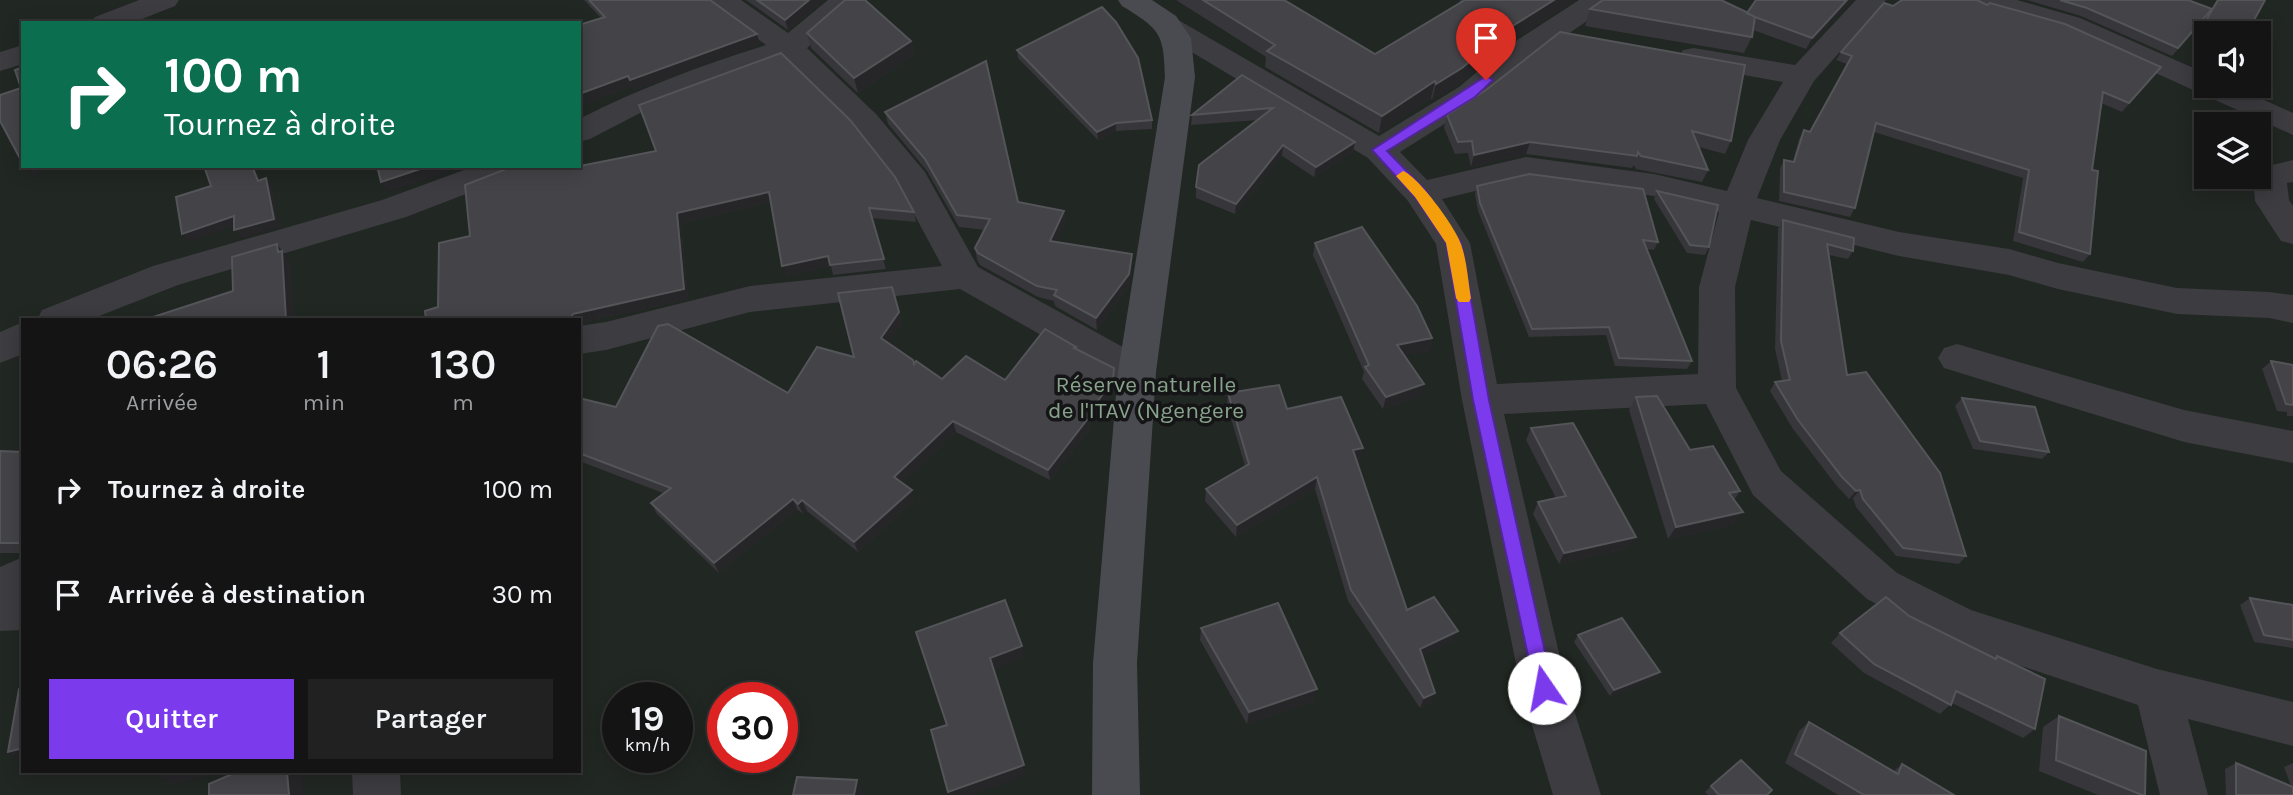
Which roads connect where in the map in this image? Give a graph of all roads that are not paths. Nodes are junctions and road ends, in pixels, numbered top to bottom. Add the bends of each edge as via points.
1 (165, 0) edge
2 (722, 0) edge
3 (846, 0) edge
4 (1599, 0) edge
5 (1872, 0) edge
6 (1984, 0) edge
7 (2051, 8) edge
8 (1155, 9) edge
9 (110, 21) edge
10 (1553, 32) junction
11 (1592, 39) edge
12 (789, 48) junction
13 (1671, 53) edge
14 (21, 55) edge
15 (0, 62) edge
16 (1802, 75) junction
17 (2293, 125) edge
18 (581, 131) edge
19 (1379, 150) junction
20 (502, 168) edge
21 (2293, 171) edge
22 (1420, 193) junction
23 (1738, 204) junction
24 (2293, 232) edge
25 (965, 276) junction
26 (2293, 309) edge
27 (60, 318) edge
28 (21, 337) edge
29 (581, 340) edge
30 (0, 349) edge
31 (1957, 358) dead end
32 (1137, 372) junction
33 (1717, 388) junction
34 (1481, 400) junction
35 (2293, 447) edge
36 (21, 577) edge
37 (0, 588) edge
38 (21, 610) edge
39 (0, 611) edge
40 (2157, 690) junction
41 (2293, 724) edge
42 (376, 773) edge
43 (377, 795) edge
44 (1116, 795) edge
45 (1577, 795) edge
46 (2184, 795) edge

1 - 9 street
2 - 12 street
3 - 12 street
4 - 10 street
5 - 16 street
6 - 7 street
7 - 17 street via 2070,24
8 - 19 street
8 - 32 street via 1180,44 1180,77
10 - 11 street
10 - 19 street via 1519,53 1470,94
12 - 18 street via 631,105
12 - 25 street via 865,121 913,180
13 - 16 street
14 - 15 street
16 - 23 street via 1764,140
19 - 22 street
20 - 27 street via 462,187 366,219 152,280
21 - 24 street via 2270,176 2272,201
22 - 23 street via 1526,168 1654,185
22 - 34 street via 1454,243
23 - 26 street via 1899,244 2009,262 2177,301
23 - 33 street via 1717,286
25 - 29 street via 750,299
25 - 32 street
28 - 30 street
31 - 35 street via 2184,426
32 - 44 street via 1115,663
33 - 34 street
33 - 40 street via 1767,483 1882,586 1960,626
34 - 45 street via 1544,688
36 - 37 street
38 - 39 street
40 - 41 street
40 - 46 street
42 - 43 street

